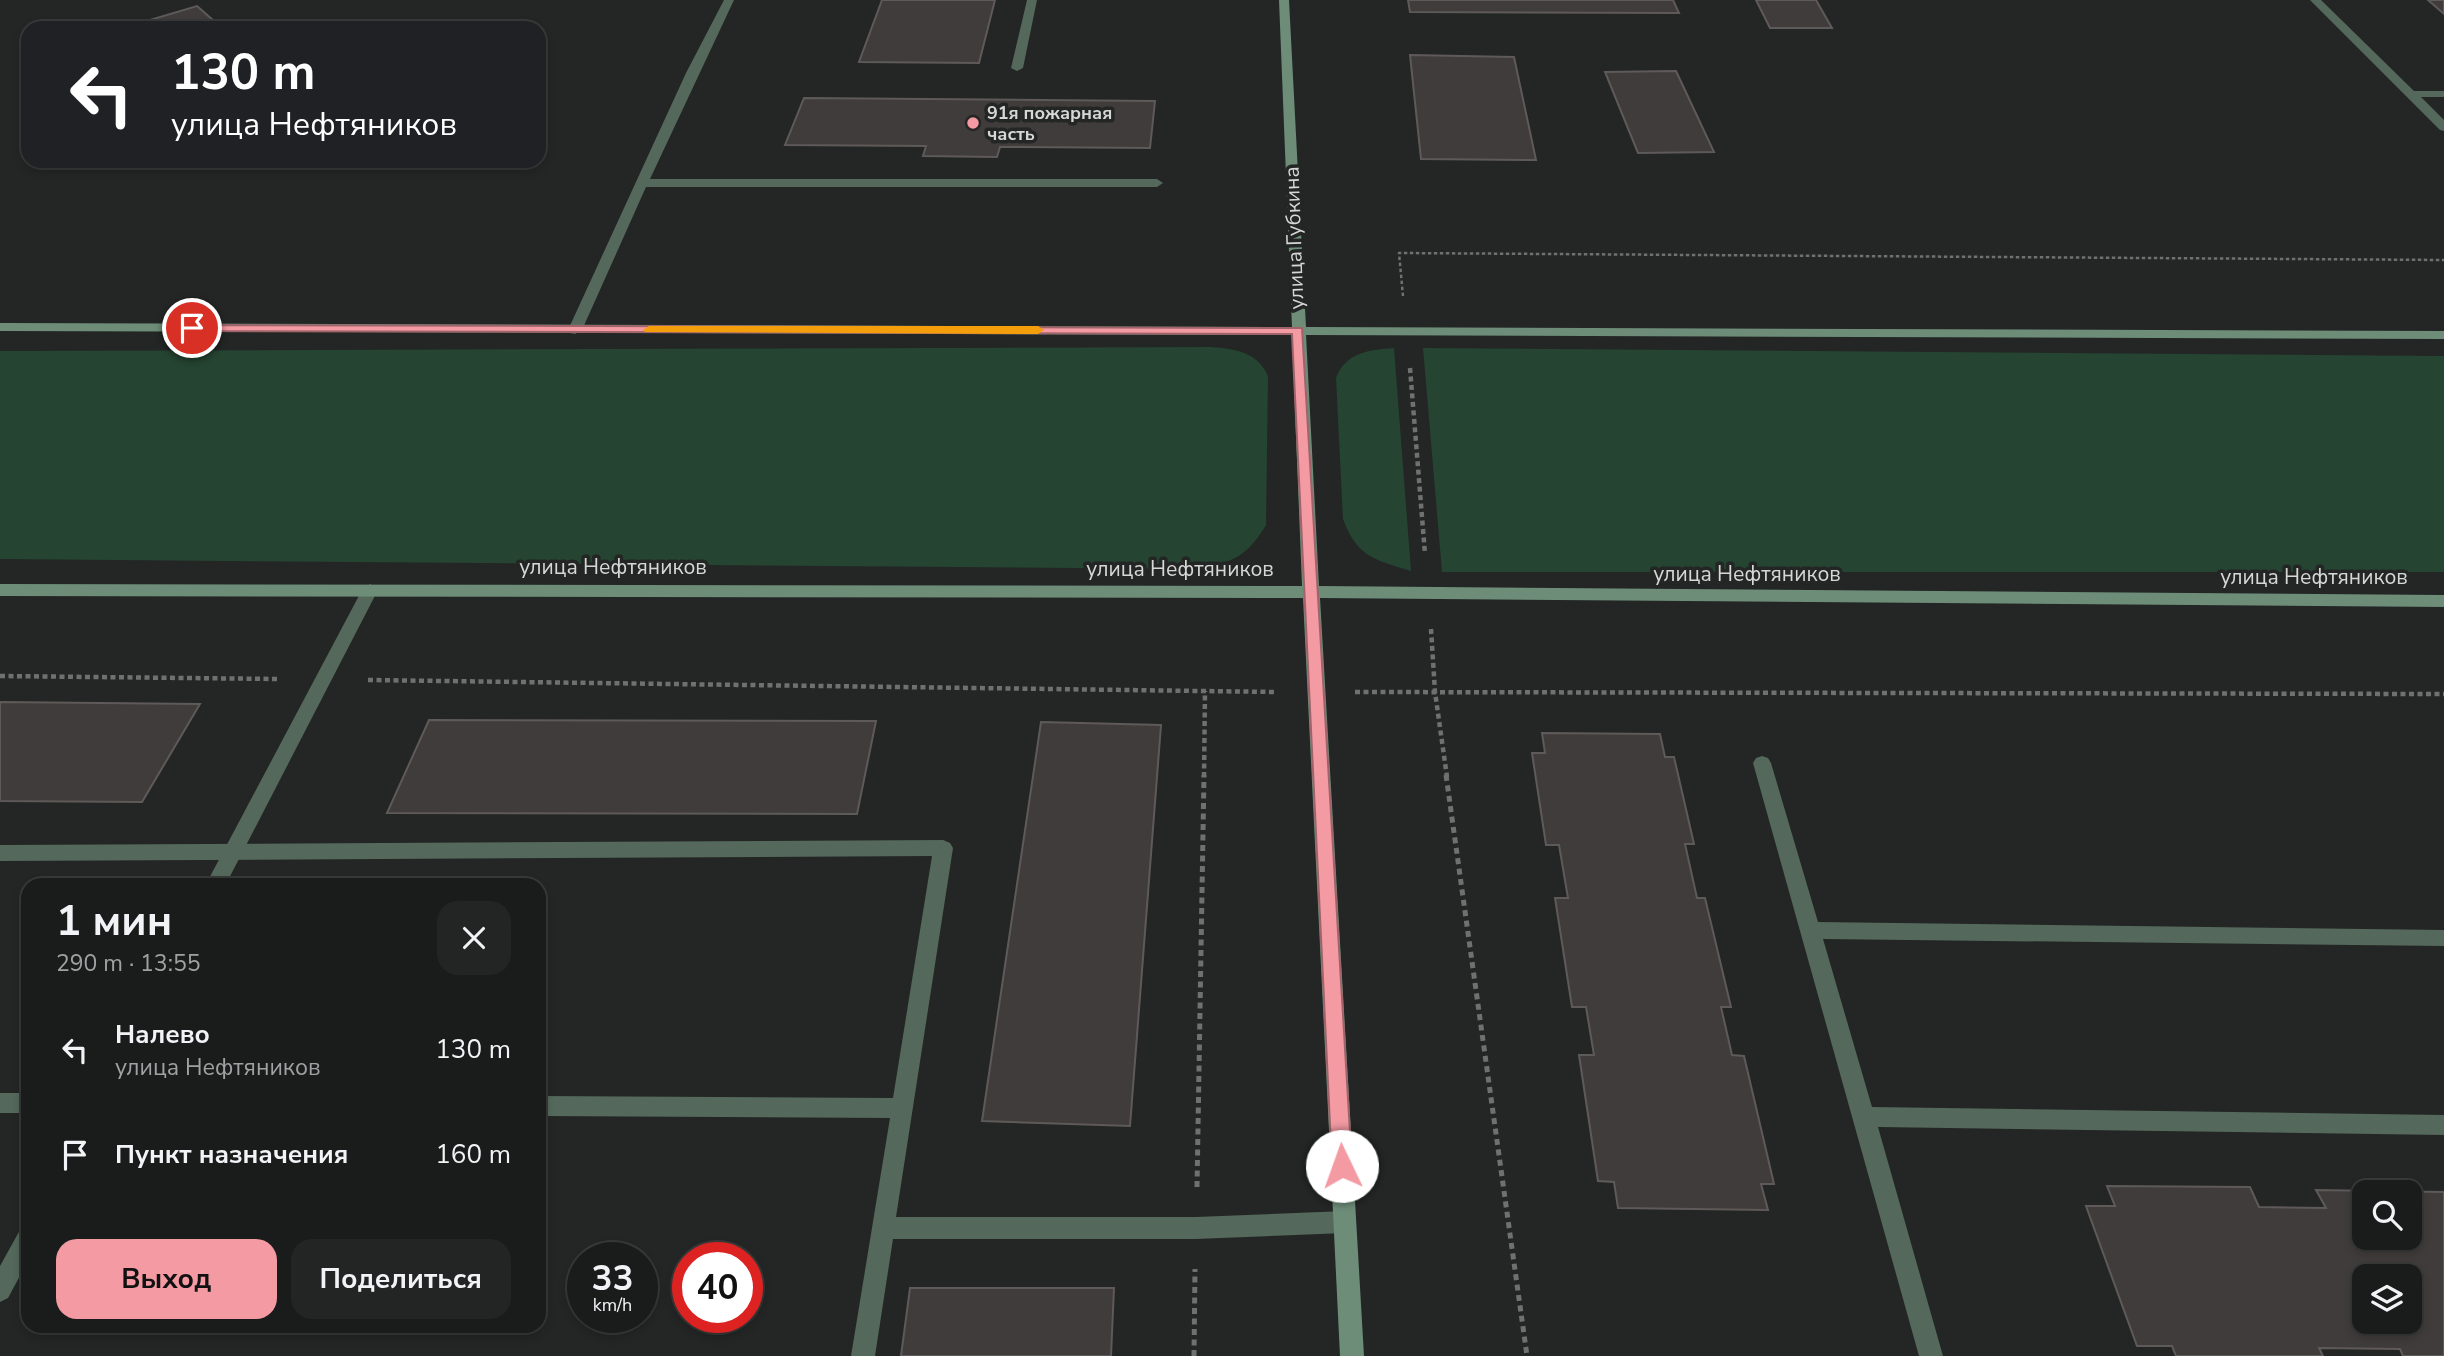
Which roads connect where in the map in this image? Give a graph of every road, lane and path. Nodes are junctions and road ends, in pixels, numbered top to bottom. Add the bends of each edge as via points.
1 (729, 0) edge
2 (1032, 0) edge
3 (1284, 0) edge
4 (2315, 0) edge
5 (1017, 68) dead end
6 (2410, 94) junction
7 (2444, 94) edge
8 (2444, 127) edge
9 (642, 183) junction
10 (1157, 183) dead end
11 (0, 327) edge
12 (575, 330) junction
13 (1298, 331) junction
14 (2444, 335) edge
15 (0, 590) edge
16 (370, 590) junction
17 (1311, 592) junction
18 (2444, 601) edge
19 (0, 676) edge
20 (324, 680) junction
21 (1205, 691) junction
22 (1317, 692) junction
23 (1436, 692) junction
24 (2444, 694) edge
25 (1762, 762) dead end
26 (232, 852) junction
27 (0, 853) edge
28 (219, 878) edge
29 (1810, 930) junction
30 (2444, 938) edge
31 (0, 1103) edge
32 (21, 1103) edge
33 (546, 1106) edge
34 (900, 1108) junction
35 (1864, 1117) junction
36 (2444, 1125) edge
37 (1345, 1222) junction
38 (883, 1228) junction
39 (1196, 1228) junction
40 (21, 1251) edge
41 (0, 1290) edge
42 (863, 1356) edge
43 (1194, 1356) edge
44 (1352, 1356) edge
45 (1527, 1356) edge
46 (1931, 1356) edge

1 - 9 street
2 - 5 street
3 - 13 main road, улица Губкина
4 - 6 street
6 - 7 street
6 - 8 street
9 - 10 street
9 - 12 street
11 - 12 main road
12 - 13 main road
13 - 14 main road
13 - 17 main road, улица Губкина
15 - 16 main road, улица Нефтяников
16 - 17 main road, улица Нефтяников
16 - 20 street
17 - 18 main road, улица Нефтяников
17 - 22 main road, улица Губкина
19 - 20 path
20 - 21 path
20 - 26 street
21 - 22 path
21 - 39 path
22 - 23 path
22 - 37 main road, улица Губкина
23 - 24 path
23 - 45 path
25 - 29 street
26 - 27 street
26 - 28 street
26 - 34 street via 943,848
29 - 30 street
29 - 35 street
31 - 32 street
33 - 34 street
34 - 38 street
35 - 36 street
35 - 46 street
37 - 39 street
37 - 44 main road, улица Губкина
38 - 39 street
38 - 42 street
39 - 43 path
40 - 41 street

